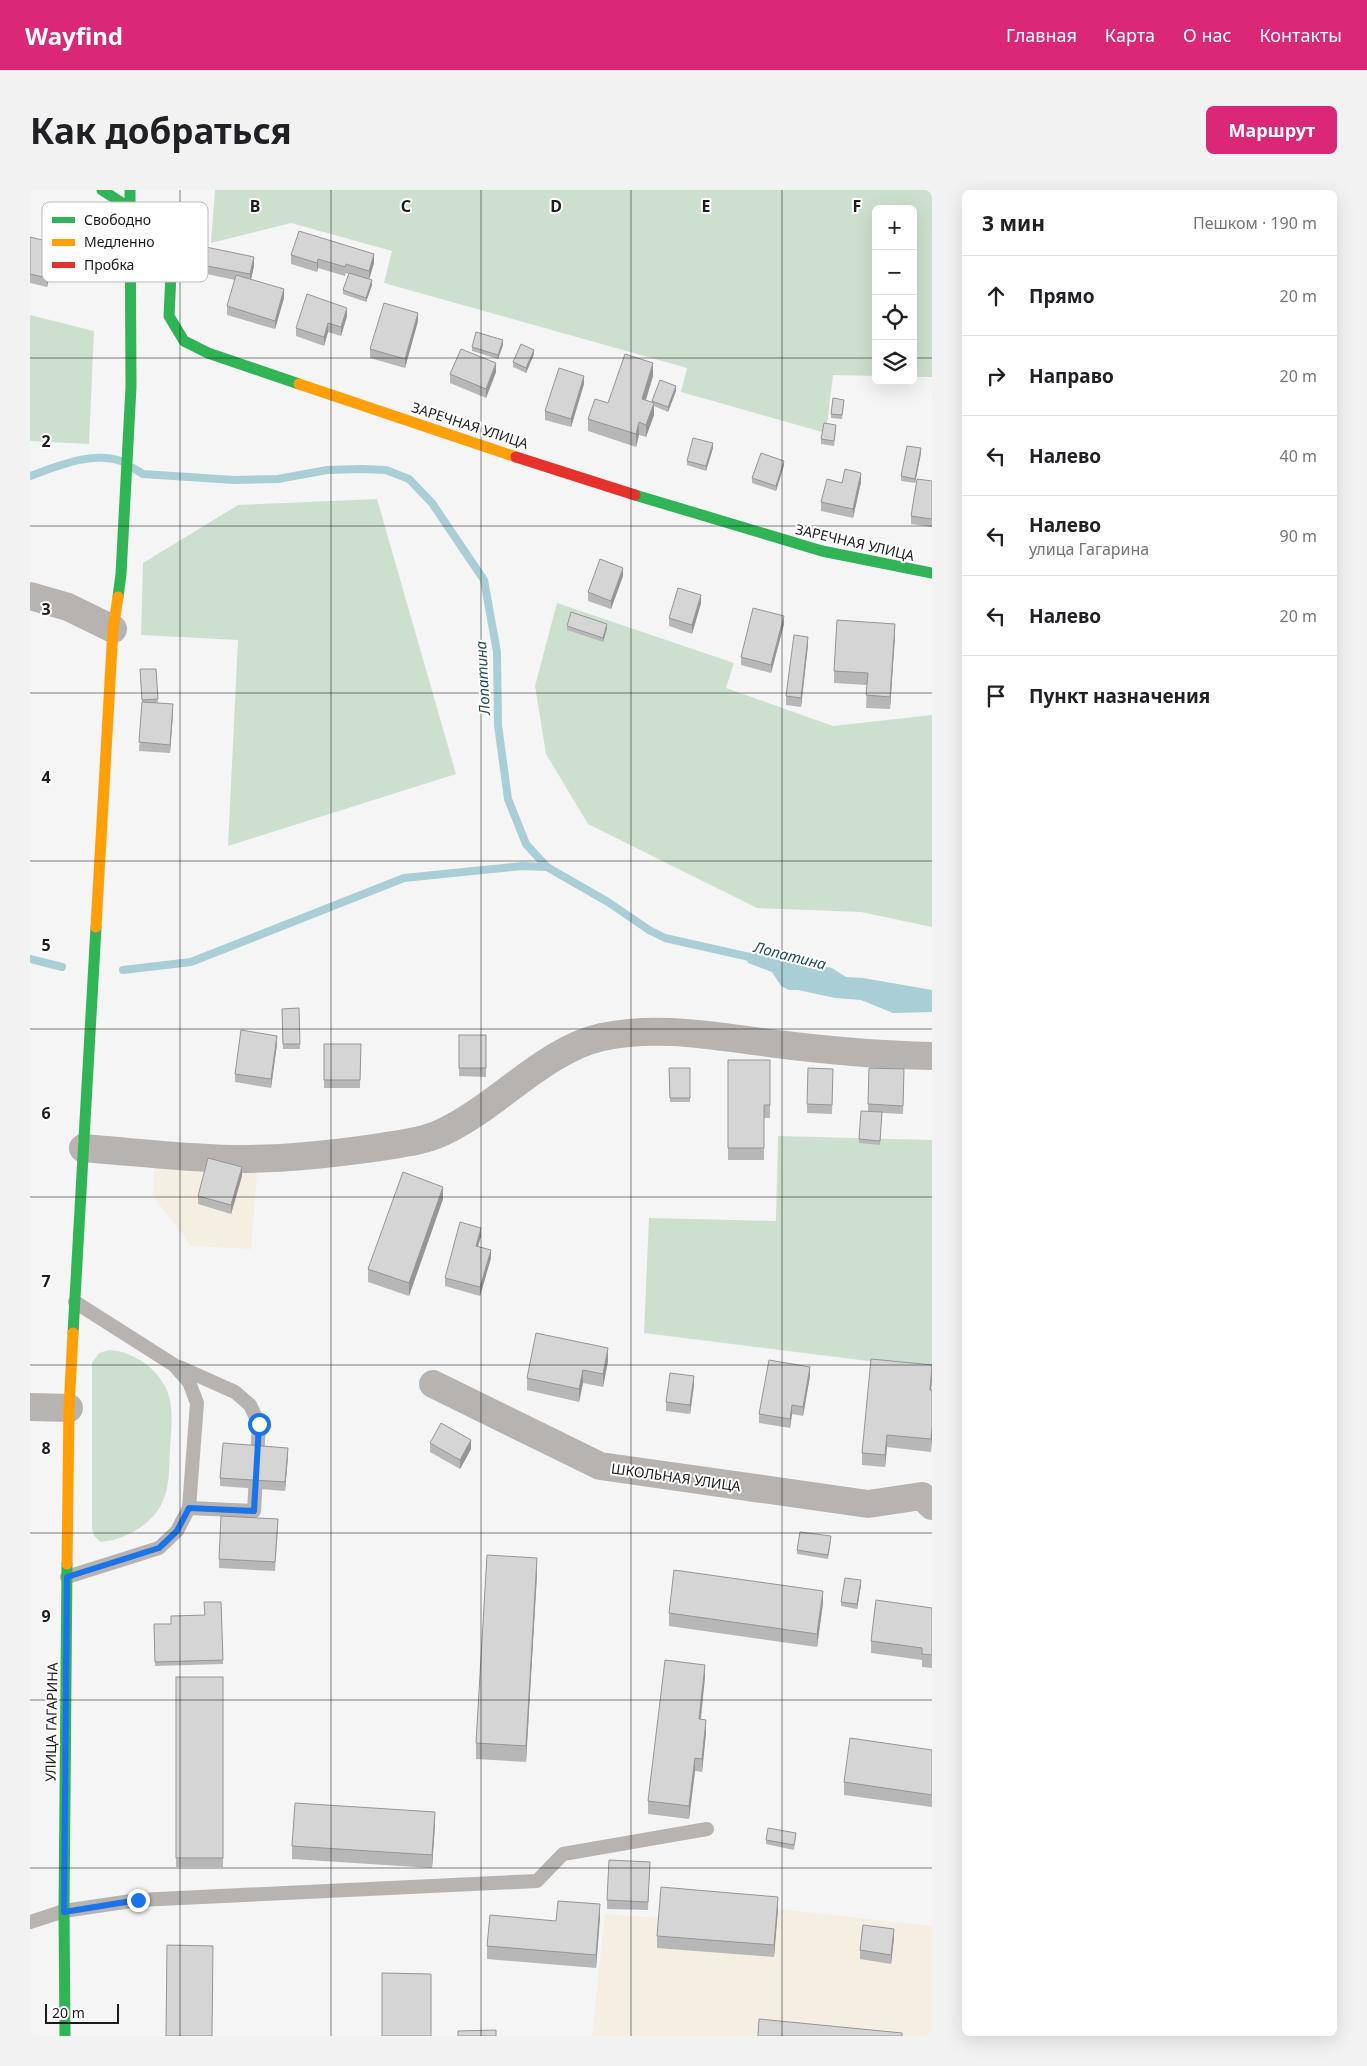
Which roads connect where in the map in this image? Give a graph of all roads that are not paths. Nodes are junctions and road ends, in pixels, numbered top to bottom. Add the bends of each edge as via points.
1 (102, 190) edge
2 (122, 202) edge
3 (130, 282) edge
4 (171, 282) edge
5 (932, 573) edge
6 (30, 596) edge
7 (113, 629) junction
8 (932, 1056) edge
9 (83, 1148) junction
10 (75, 1302) junction
11 (174, 1365) junction
12 (432, 1384) dead end
13 (30, 1407) edge
14 (69, 1408) junction
15 (932, 1506) edge
16 (189, 1508) junction
17 (67, 1577) junction
18 (707, 1829) dead end
19 (64, 1912) junction
20 (30, 1922) edge
21 (65, 2036) edge

1 - 2 main road, ЗАРЕЧНАЯ УЛИЦА
3 - 7 main road, УЛИЦА ГАГАРИНА via 131,388 121,574
4 - 5 main road, ЗАРЕЧНАЯ УЛИЦА via 169,316 184,342 208,353 771,538 895,568
6 - 7 street via 68,607
7 - 9 main road, УЛИЦА ГАГАРИНА
8 - 9 street via 820,1049 679,1032 637,1032 600,1038 570,1048 468,1120 440,1134 402,1144 336,1153 240,1159
9 - 10 main road, УЛИЦА ГАГАРИНА
10 - 11 lane
10 - 14 main road, УЛИЦА ГАГАРИНА
11 - 16 lane via 189,1382 197,1403
11 - 16 lane via 235,1392 250,1405 259,1424 254,1511
12 - 15 street, ШКОЛЬНАЯ УЛИЦА via 600,1466 868,1504 922,1496
13 - 14 street
14 - 17 main road, УЛИЦА ГАГАРИНА
16 - 17 lane via 177,1531 159,1548
17 - 19 main road, УЛИЦА ГАГАРИНА
18 - 19 lane via 563,1854 537,1880 138,1900
19 - 20 lane
19 - 21 main road, УЛИЦА ГАГАРИНА

